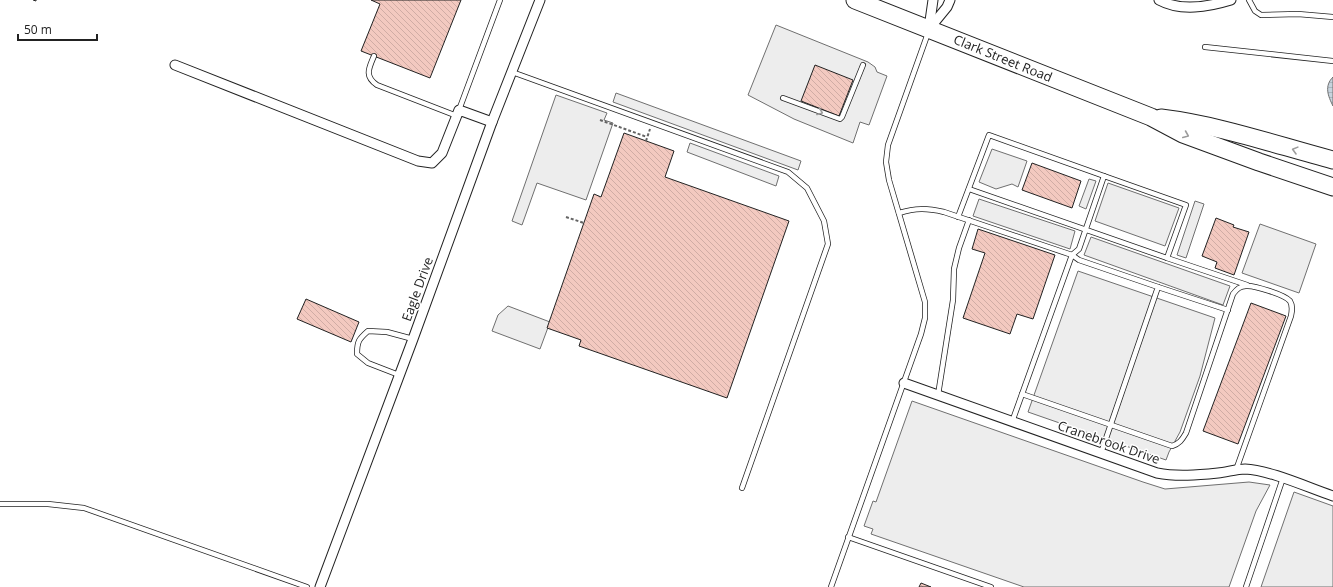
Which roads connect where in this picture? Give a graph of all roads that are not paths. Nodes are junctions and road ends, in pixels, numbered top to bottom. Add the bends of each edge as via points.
1 (500, 0) edge
2 (540, 0) edge
3 (855, 0) edge
4 (933, 0) edge
5 (950, 0) edge
6 (1158, 0) edge
7 (1231, 0) edge
8 (1248, 0) edge
9 (1333, 17) edge
10 (929, 29) junction
11 (1205, 47) dead end
12 (374, 56) dead end
13 (1333, 61) edge
14 (175, 65) dead end
15 (863, 65) dead end
16 (512, 72) junction
17 (783, 98) dead end
18 (458, 113) junction
19 (1151, 117) junction
20 (492, 122) junction
21 (1333, 160) edge
22 (1104, 176) junction
23 (1333, 187) edge
24 (969, 189) junction
25 (899, 213) junction
26 (958, 217) junction
27 (969, 220) junction
28 (1086, 229) junction
29 (1072, 255) junction
30 (1167, 258) junction
31 (1247, 285) junction
32 (1158, 287) junction
33 (1228, 310) junction
34 (413, 339) junction
35 (399, 375) junction
36 (904, 383) junction
37 (1022, 394) junction
38 (938, 395) junction
39 (1012, 422) junction
40 (1111, 425) junction
41 (1101, 454) junction
42 (1236, 470) junction
43 (1283, 478) junction
44 (742, 488) dead end
45 (1333, 496) edge
46 (0, 504) edge
47 (848, 537) junction
48 (307, 587) edge
49 (320, 587) edge
50 (831, 587) edge
51 (991, 587) edge
52 (1246, 587) edge

1 - 18 lane
2 - 16 street, Eagle Drive
3 - 10 highway, Clark Street Road
4 - 10 street
5 - 10 street
6 - 7 street via 1178,6 1196,7
8 - 9 lane via 1261,15 1298,14
10 - 19 highway, Clark Street Road
10 - 25 lane via 888,145 886,162
11 - 13 lane
12 - 18 lane via 368,75 376,85
14 - 18 street via 418,161 432,163 442,153
17 -> 15 lane via 840,119
16 - 20 street, Eagle Drive
16 - 44 lane via 788,172 807,188 824,221 828,244
18 - 20 street
21 -> 19 highway, Clark Street Road via 1201,124
19 -> 23 highway, Clark Street Road via 1190,137
20 - 34 street, Eagle Drive
22 - 24 lane via 989,134
22 - 28 lane
22 - 30 lane via 1186,205
24 - 26 lane
24 - 28 lane
25 - 26 lane via 928,209
25 - 36 lane via 925,302 921,334
26 - 27 lane
27 - 29 lane
27 - 38 lane via 954,269 953,300
28 - 29 lane via 1079,249
28 - 30 lane
29 - 32 lane via 1079,260
29 - 37 lane
30 - 31 lane
31 - 33 lane via 1238,288 1233,294
31 - 42 lane via 1285,297 1292,309
32 - 33 lane
32 - 40 lane
33 - 40 lane via 1186,433 1177,445 1172,446
34 - 35 street, Eagle Drive
34 - 35 lane via 387,332 368,331 359,338 357,354 368,363
35 - 49 street, Eagle Drive
36 - 38 street, Cranebrook Drive
36 - 47 lane
37 - 39 lane
37 - 40 lane
38 - 39 street, Cranebrook Drive
39 - 41 street, Cranebrook Drive
40 - 41 lane
41 - 42 street, Cranebrook Drive via 1166,475 1195,475
42 - 43 street, Cranebrook Drive via 1246,469
43 - 45 street, Cranebrook Drive
43 - 52 lane
46 - 48 lane via 48,504 84,508
47 - 50 lane
47 - 51 lane

